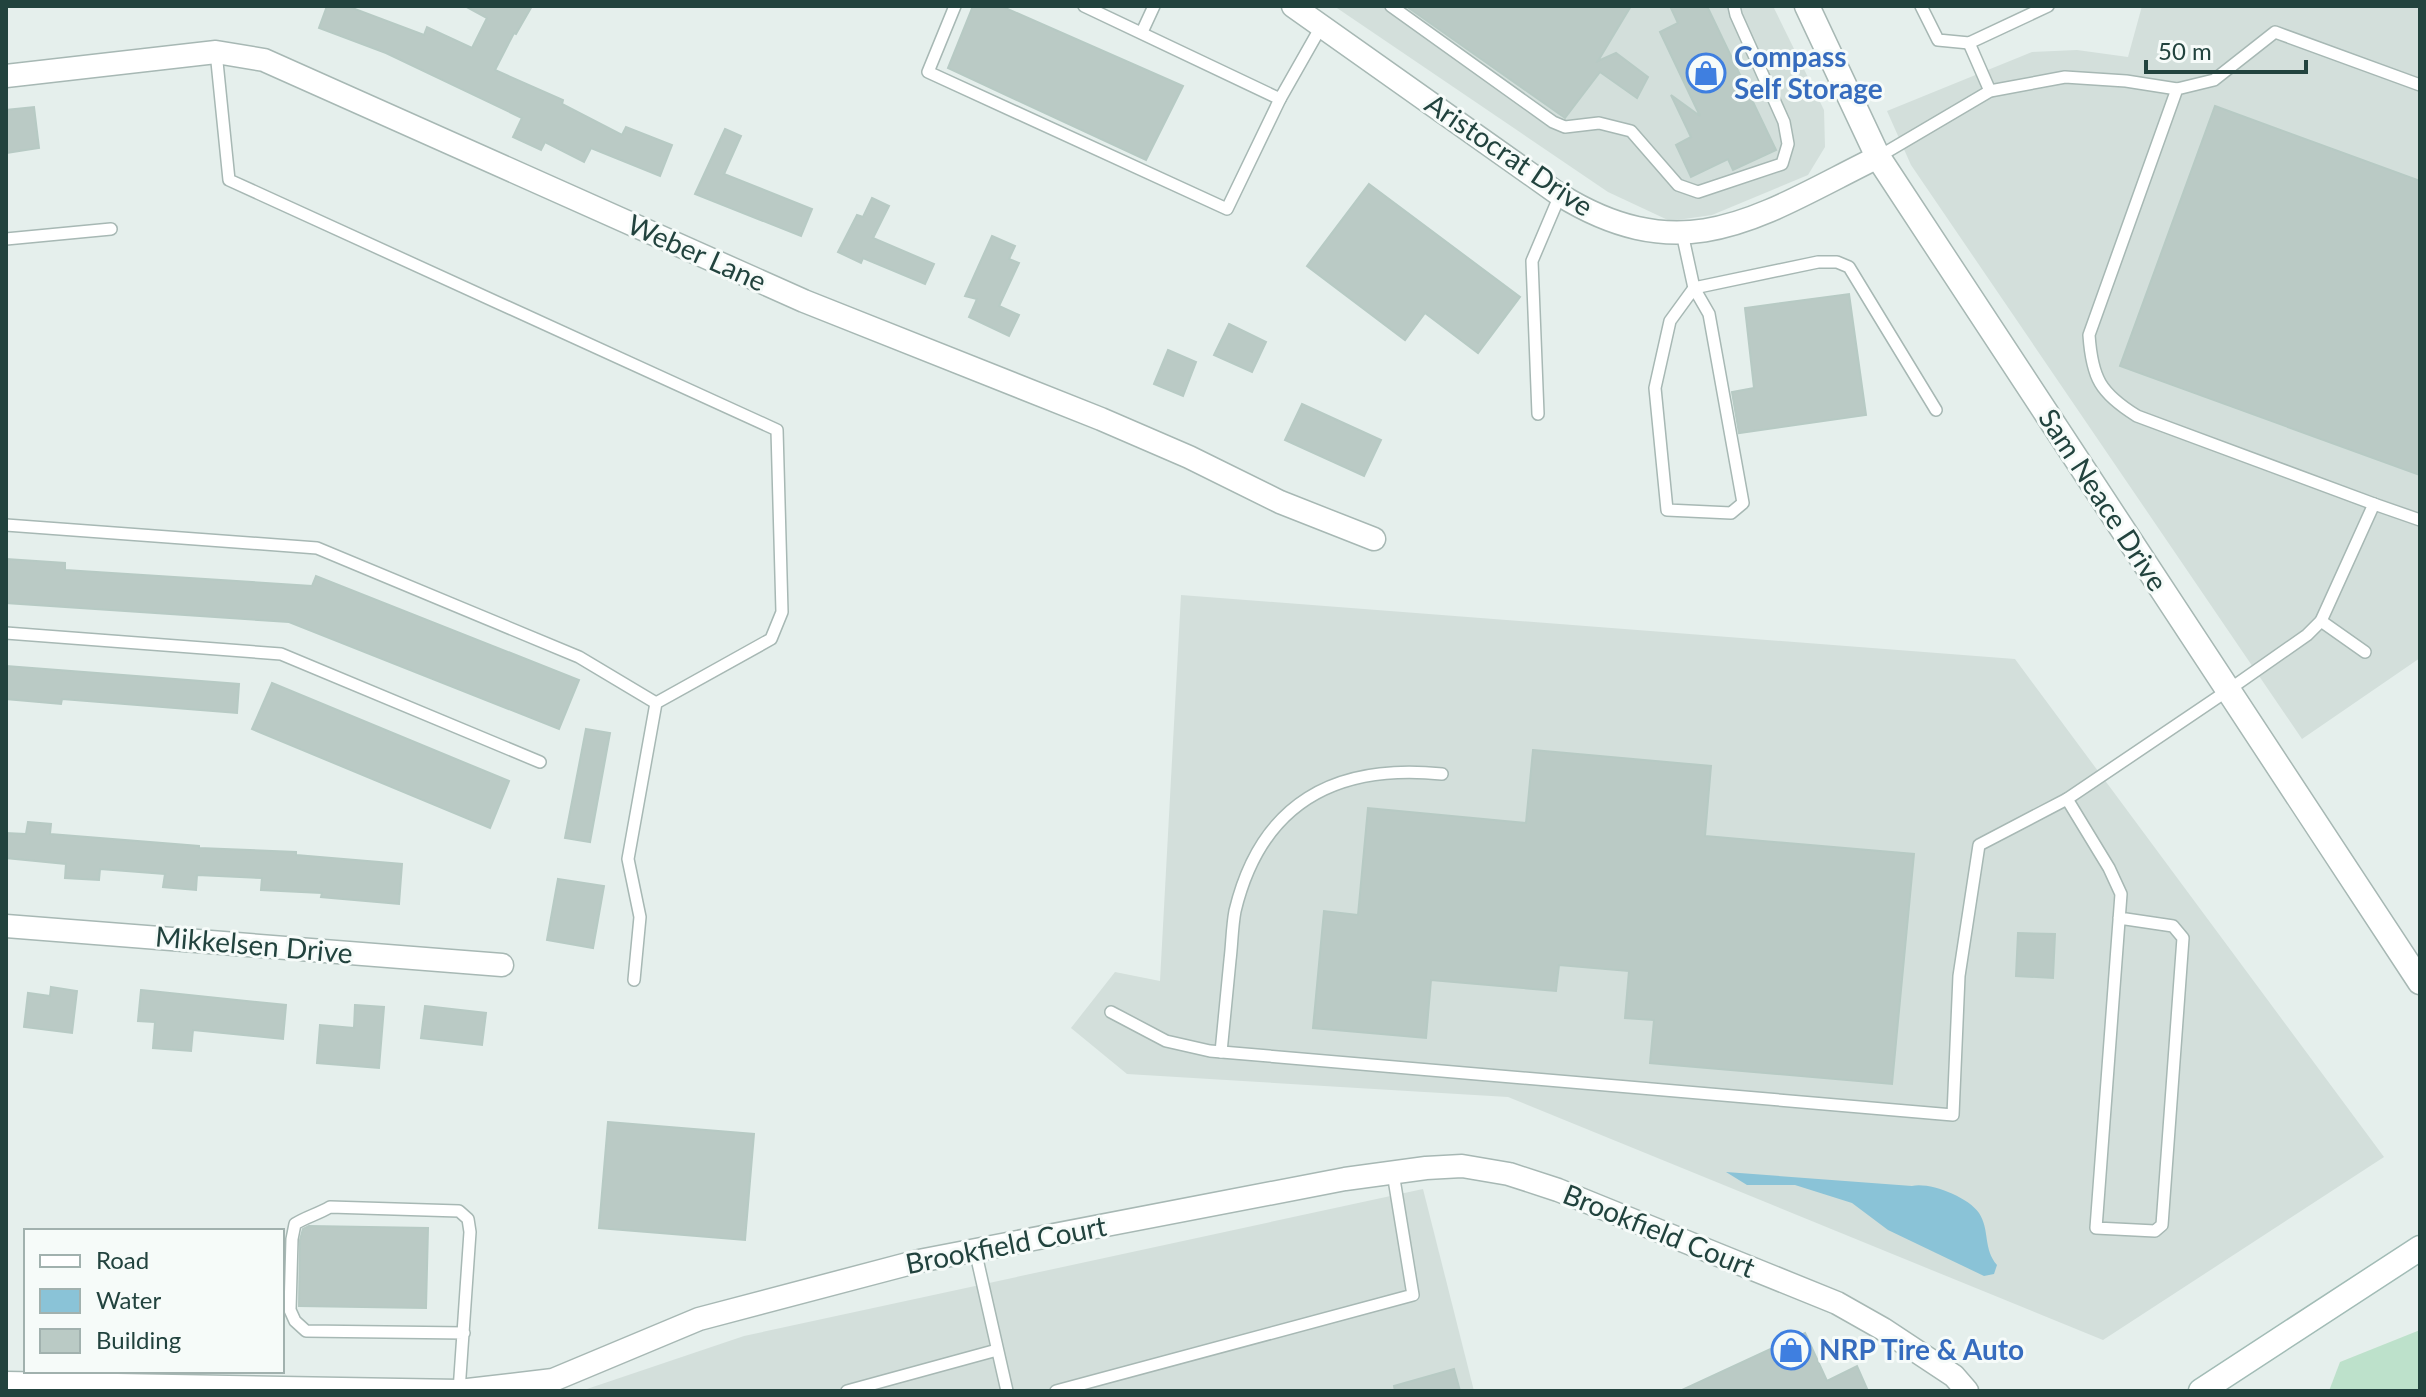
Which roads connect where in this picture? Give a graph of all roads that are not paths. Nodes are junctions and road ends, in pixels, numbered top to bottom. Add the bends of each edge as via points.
1 (955, 6) edge
2 (1084, 6) edge
3 (1154, 6) edge
4 (1293, 6) edge
5 (1391, 6) edge
6 (1734, 6) edge
7 (1807, 6) edge
8 (1921, 6) edge
9 (2048, 6) edge
10 (1322, 25) junction
11 (1142, 32) junction
12 (1969, 43) junction
13 (216, 52) junction
14 (6, 76) edge
15 (2420, 85) edge
16 (2177, 89) junction
17 (1990, 91) junction
18 (1280, 99) junction
19 (1878, 157) junction
20 (1560, 195) junction
21 (111, 229) dead end
22 (1682, 233) junction
23 (6, 239) edge
24 (1694, 288) junction
25 (1936, 410) dead end
26 (1538, 414) dead end
27 (2374, 504) junction
28 (2420, 520) edge
29 (6, 525) edge
30 (1374, 539) dead end
31 (2321, 621) junction
32 (6, 633) edge
33 (2365, 652) dead end
34 (2227, 691) junction
35 (656, 703) junction
36 (540, 762) dead end
37 (1442, 774) dead end
38 (2067, 799) junction
39 (2119, 918) junction
40 (6, 926) edge
41 (502, 965) dead end
42 (634, 980) dead end
43 (2420, 982) edge
44 (1111, 1012) dead end
45 (1221, 1052) junction
46 (1393, 1173) junction
47 (2420, 1248) edge
48 (975, 1250) junction
49 (464, 1333) junction
50 (997, 1350) junction
51 (6, 1383) edge
52 (96, 1388) edge
53 (852, 1390) edge
54 (459, 1391) edge
55 (1007, 1391) edge
56 (1056, 1391) edge
57 (1967, 1391) edge
58 (2201, 1391) edge

1 - 18 lane via 928,72 1227,209
2 - 11 lane
3 - 11 lane
4 - 10 street, Aristocrat Drive
5 - 6 lane via 1553,122 1565,127 1599,123 1631,131 1678,185 1698,192 1782,164 1788,144 1784,122
7 - 19 street, Sam Neace Drive
8 - 12 lane via 1938,40
9 - 12 lane
10 - 18 lane
10 - 20 street, Aristocrat Drive
11 - 18 lane
12 - 17 lane
13 - 14 street, Weber Lane
13 - 30 street, Weber Lane via 264,60 804,301 1101,419
13 - 35 lane via 229,180 777,430 782,612 771,639
15 - 16 lane via 2275,32 2214,80
16 - 17 lane via 2065,77
16 - 27 lane via 2089,335 2098,383 2114,402 2137,416
17 - 19 lane
19 - 22 street, Aristocrat Drive via 1751,219
19 - 34 street, Sam Neace Drive
20 - 22 street, Aristocrat Drive via 1617,223
20 - 26 lane via 1532,261
21 - 23 lane
22 - 24 lane
24 - 24 lane via 1709,314 1743,503 1731,513 1667,510 1655,388 1670,321
24 - 25 lane via 1818,262 1849,267
27 - 28 lane
27 - 31 lane
29 - 35 lane via 317,548 579,657
31 - 33 lane
31 - 34 lane
32 - 36 lane via 281,654
34 - 38 lane
34 - 43 street, Sam Neace Drive
35 - 42 lane via 628,859 640,917
37 - 45 lane via 1388,772 1323,788 1267,834 1248,870 1235,913
38 - 39 lane via 2121,894
38 - 45 lane via 1979,845 1959,976 1953,1115
39 - 39 lane via 2096,1228 2155,1231 2162,1225 2183,938 2173,926
40 - 41 street, Mikkelsen Drive
44 - 45 lane via 1166,1041
46 - 48 street, Brookfield Court
46 - 56 lane via 1413,1295
46 - 57 street, Brookfield Court via 1462,1166 1558,1190 1837,1303 1954,1376
47 - 58 street
48 - 50 lane
48 - 54 street, Brookfield Court via 699,1319 553,1380
49 - 49 lane via 470,1232 468,1219 459,1211 330,1207 295,1224 290,1310 306,1331
49 - 54 lane
50 - 53 lane
50 - 55 lane
51 - 52 street, Brookfield Court
52 - 54 street, Brookfield Court

